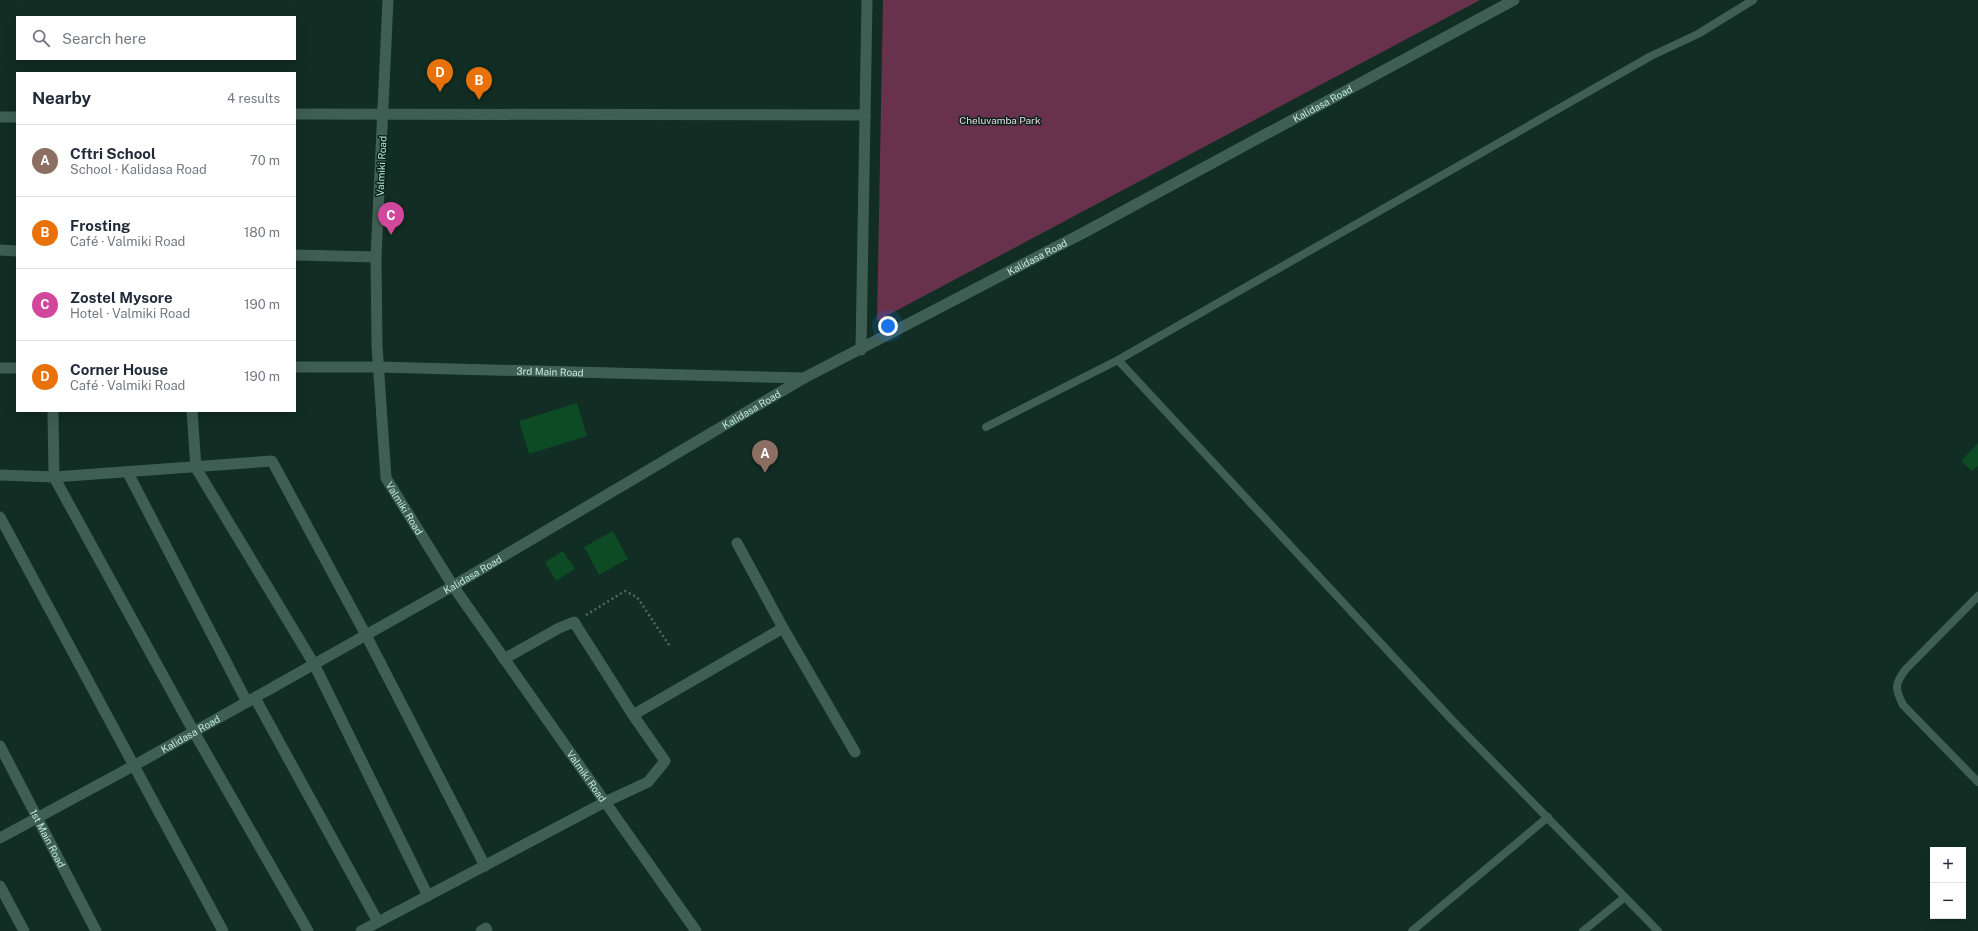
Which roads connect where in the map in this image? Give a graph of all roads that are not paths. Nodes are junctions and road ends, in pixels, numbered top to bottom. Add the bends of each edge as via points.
1 (388, 0) edge
2 (867, 0) edge
3 (1514, 0) edge
4 (1753, 0) edge
5 (296, 114) edge
6 (383, 114) junction
7 (865, 116) junction
8 (0, 117) edge
9 (16, 117) edge
10 (0, 250) edge
11 (16, 250) edge
12 (296, 255) edge
13 (376, 257) junction
14 (861, 350) junction
15 (1118, 360) junction
16 (296, 367) edge
17 (378, 367) junction
18 (0, 368) edge
19 (16, 368) edge
20 (804, 378) junction
21 (53, 412) edge
22 (192, 412) edge
23 (986, 427) dead end
24 (196, 468) junction
25 (128, 473) junction
26 (0, 475) edge
27 (54, 477) junction
28 (0, 517) edge
29 (737, 543) dead end
30 (453, 586) junction
31 (1978, 596) edge
32 (783, 628) junction
33 (366, 635) junction
34 (504, 658) junction
35 (314, 664) junction
36 (251, 700) junction
37 (633, 715) junction
38 (194, 732) junction
39 (0, 746) edge
40 (855, 752) dead end
41 (135, 765) junction
42 (1978, 782) edge
43 (605, 802) junction
44 (1548, 817) junction
45 (37, 818) junction
46 (0, 838) edge
47 (485, 866) junction
48 (0, 886) edge
49 (428, 896) junction
50 (1625, 897) junction
51 (378, 922) junction
52 (24, 931) edge
53 (96, 931) edge
54 (223, 931) edge
55 (308, 931) edge
56 (361, 931) edge
57 (481, 931) edge
58 (487, 931) edge
59 (696, 931) edge
60 (1412, 931) edge
61 (1583, 931) edge
62 (1658, 931) edge

1 - 6 street, Valmiki Road
2 - 7 street
3 - 14 street, Kalidasa Road via 1097,226
4 - 15 lane via 1698,34 1651,56
5 - 6 street
6 - 7 street
6 - 13 street, Valmiki Road
7 - 14 street
8 - 9 street
10 - 11 street
12 - 13 street
13 - 17 street, Valmiki Road
14 - 20 street, Kalidasa Road
15 - 23 lane
15 - 44 lane via 1452,720
16 - 17 street, 3rd Main Road
17 - 20 street, 3rd Main Road
17 - 30 street, Valmiki Road via 386,478
18 - 19 street
20 - 30 street, Kalidasa Road
21 - 27 street
22 - 24 street
24 - 25 street
24 - 33 street via 272,461
24 - 35 street
25 - 27 street via 115,471
25 - 36 street
26 - 27 street
27 - 38 street
28 - 41 street
29 - 32 street
30 - 33 street, Kalidasa Road
30 - 34 street, Valmiki Road
31 - 42 lane via 1906,669 1898,680 1896,692 1903,705
32 - 37 street
32 - 40 street
33 - 35 street, Kalidasa Road
33 - 47 street
34 - 37 street via 574,622
34 - 43 street, Valmiki Road
35 - 36 street, Kalidasa Road
35 - 49 street
36 - 38 street, Kalidasa Road
36 - 51 street
37 - 43 street via 665,761 648,782
38 - 41 street, Kalidasa Road
38 - 55 street
39 - 45 street, 1st Main Road
41 - 45 street, Kalidasa Road
41 - 54 street
43 - 47 street
43 - 59 street, Valmiki Road
44 - 50 lane
44 - 60 lane
45 - 46 street, Kalidasa Road
45 - 53 street, 1st Main Road
47 - 49 street
48 - 52 street
49 - 51 street
50 - 61 lane
50 - 62 lane
51 - 56 street
57 - 58 street via 486,928

